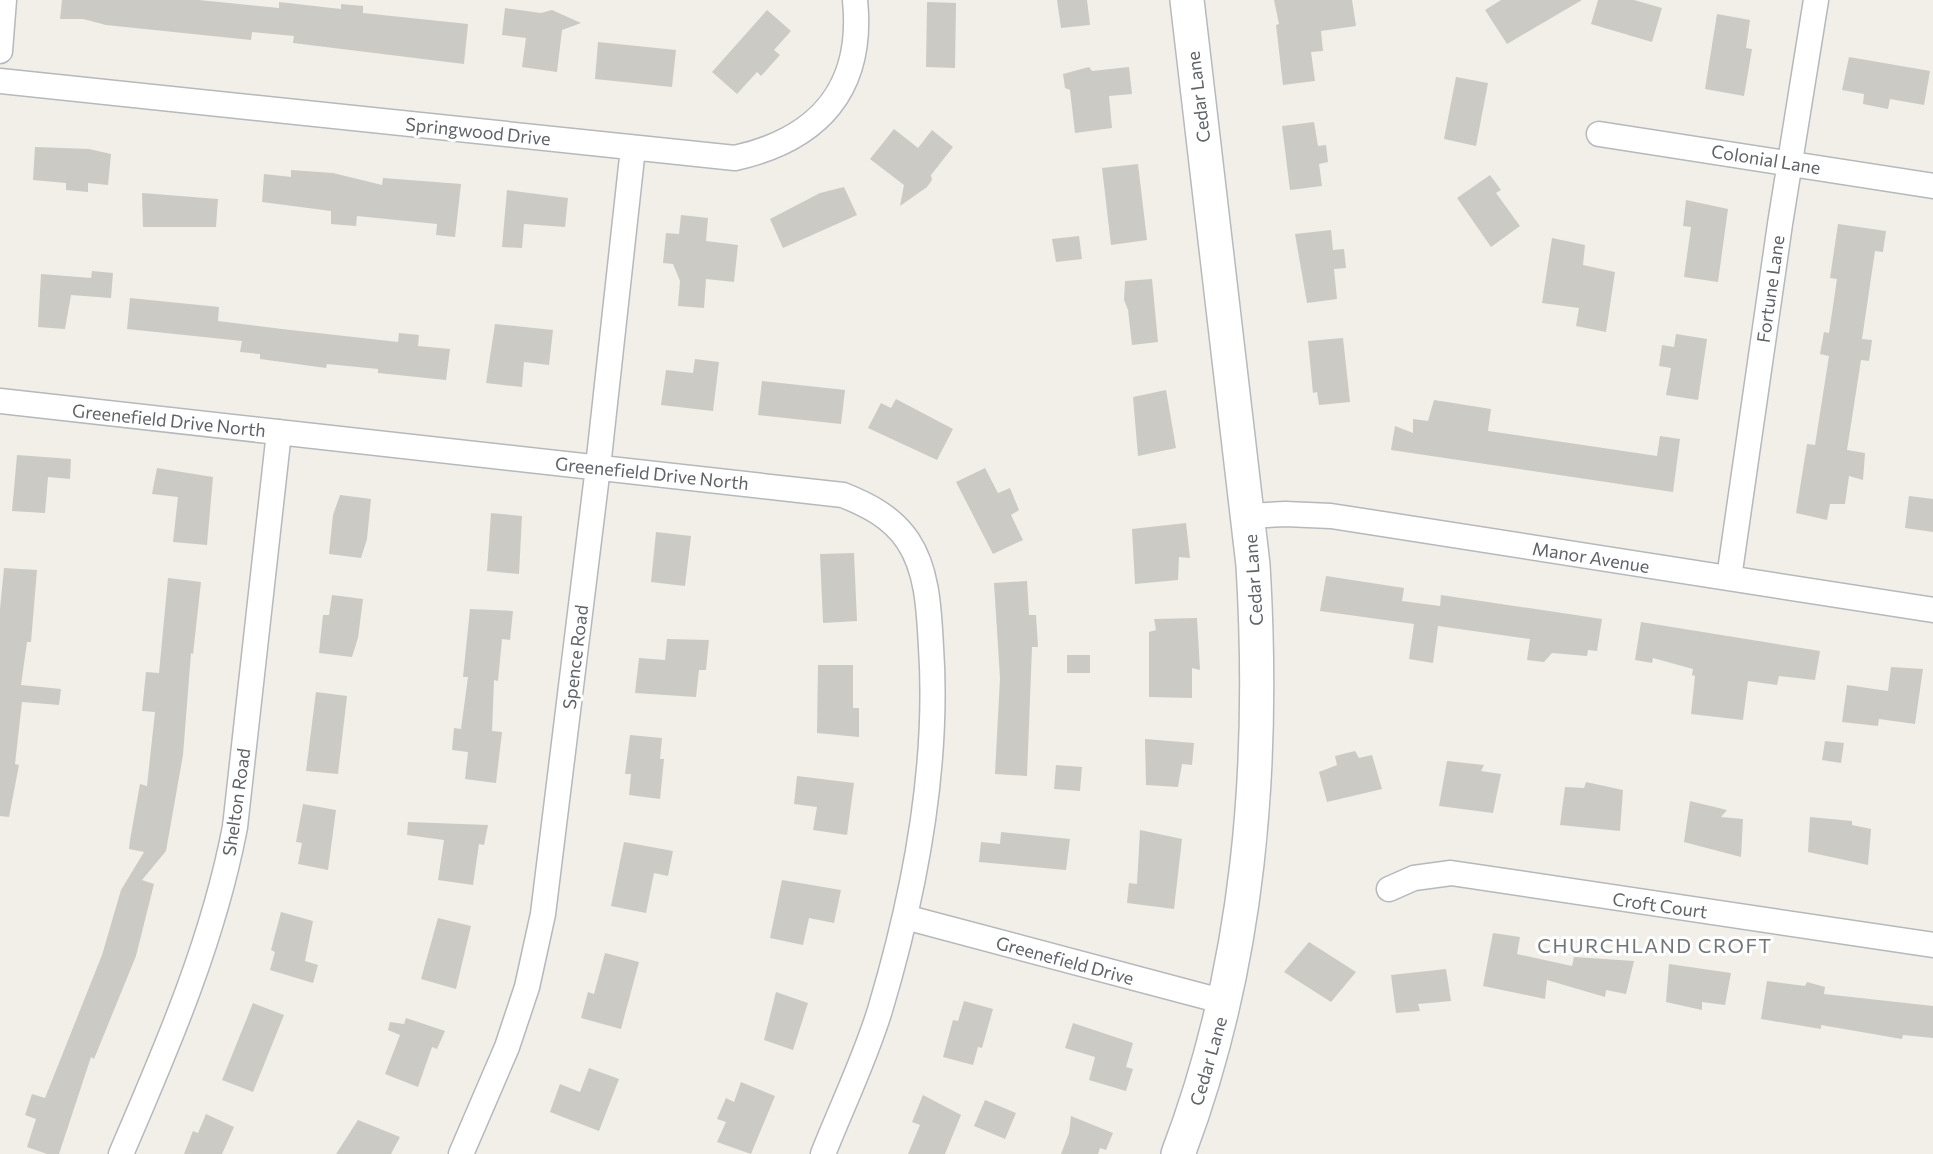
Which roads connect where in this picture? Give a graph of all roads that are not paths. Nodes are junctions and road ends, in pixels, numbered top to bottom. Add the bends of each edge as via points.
1 (4, 0) edge
2 (855, 0) edge
3 (1187, 0) edge
4 (1816, 0) edge
5 (0, 51) edge
6 (0, 81) edge
7 (1599, 134) dead end
8 (633, 148) junction
9 (1790, 163) junction
10 (1933, 186) edge
11 (0, 401) edge
12 (279, 432) junction
13 (598, 467) junction
14 (1248, 516) junction
15 (1729, 578) junction
16 (1933, 610) edge
17 (1389, 889) dead end
18 (905, 917) junction
19 (1933, 945) edge
20 (1225, 1002) junction
21 (121, 1154) edge
22 (461, 1154) edge
23 (823, 1154) edge
24 (1178, 1154) edge

1 - 5 street
2 - 8 street, Springwood Drive via 858,25 846,78 814,123 792,139 767,151 735,158
3 - 14 main road, Cedar Lane
4 - 9 street, Fortune Lane
6 - 8 street, Springwood Drive
7 - 9 street, Colonial Lane
8 - 13 street, Spence Road
9 - 10 street, Colonial Lane
9 - 15 street, Fortune Lane
11 - 12 street, Greenefield Drive North
12 - 13 street, Greenefield Drive North
12 - 21 street, Shelton Road via 235,827 226,873 182,1011
13 - 18 street, Greenefield Drive North via 843,495 871,506 908,540 922,572 933,680 932,726 918,847
13 - 22 street, Spence Road via 543,914 527,987 507,1047
14 - 15 street, Manor Avenue via 1331,516
14 - 20 main road, Cedar Lane via 1257,638 1258,730 1243,910
15 - 16 street, Manor Avenue
17 - 19 street, Croft Court via 1413,878 1451,873
18 - 20 street, Greenefield Drive
18 - 23 street, Greenefield Drive North via 879,1012
20 - 24 main road, Cedar Lane

